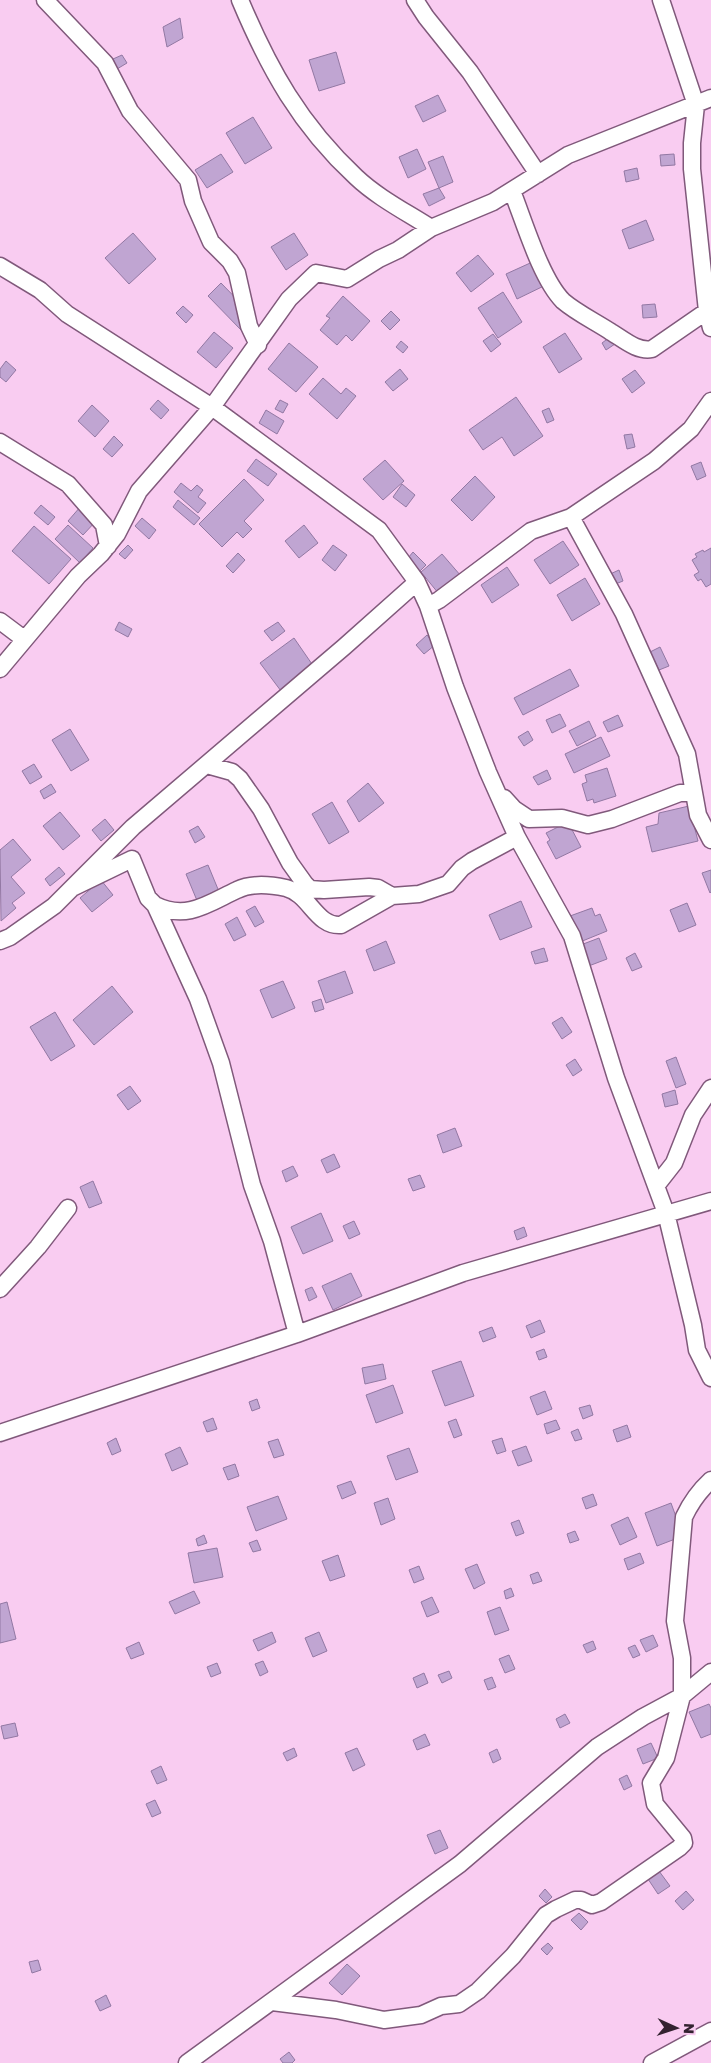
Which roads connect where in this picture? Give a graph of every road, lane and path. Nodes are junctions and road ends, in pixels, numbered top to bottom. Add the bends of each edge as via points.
1 (45, 0) edge
2 (240, 0) edge
3 (415, 0) edge
4 (662, 0) edge
5 (704, 101) edge
6 (538, 174) junction
7 (512, 191) junction
8 (431, 228) junction
9 (0, 266) edge
10 (707, 311) junction
11 (711, 328) edge
12 (258, 345) junction
13 (711, 400) edge
14 (212, 407) junction
15 (0, 442) edge
16 (571, 518) junction
17 (108, 546) junction
18 (417, 582) junction
19 (428, 606) junction
20 (0, 621) edge
21 (24, 639) junction
22 (0, 670) edge
23 (207, 765) junction
24 (488, 772) junction
25 (694, 793) junction
26 (517, 837) junction
27 (711, 840) edge
28 (72, 888) junction
29 (392, 896) junction
30 (155, 905) junction
31 (0, 941) edge
32 (711, 1088) edge
33 (646, 1160) junction
34 (669, 1170) junction
35 (656, 1186) junction
36 (711, 1201) edge
37 (68, 1208) dead end
38 (666, 1213) junction
39 (0, 1289) edge
40 (297, 1334) junction
41 (711, 1378) edge
42 (0, 1433) edge
43 (711, 1480) edge
44 (711, 1672) edge
45 (682, 1696) junction
46 (272, 2002) junction
47 (711, 2031) edge
48 (187, 2063) edge
49 (652, 2063) edge

1 - 12 street via 105,63 130,111 188,180 193,201 211,242 237,273 249,326
2 - 8 street via 260,48 300,116 357,178
3 - 6 street via 470,72
4 - 5 street
5 - 6 street via 589,145
5 - 10 street via 692,142 692,169
6 - 7 street
7 - 8 street
7 - 10 street via 553,289 563,301 627,342 641,350 652,349
8 - 12 street via 347,279 316,273 290,300
9 - 14 street via 40,290 67,314
10 - 11 street
12 - 14 street
13 - 16 street via 691,430 654,461
14 - 17 street via 138,491 118,534
14 - 18 street via 379,530
15 - 17 street via 68,484 104,525
16 - 19 street via 531,532
16 - 25 street via 624,614 687,754
17 - 21 street
18 - 19 street
18 - 23 street
19 - 24 street via 454,687
20 - 21 street
21 - 22 street
23 - 28 street via 133,827
23 - 29 street via 232,772 240,779 290,864 310,890 369,887
24 - 25 street via 507,802 529,819 562,818 588,825 680,793
24 - 26 street
25 - 27 street via 698,815
26 - 29 street via 472,860 448,884 415,895
26 - 33 street via 572,936 616,1078
28 - 30 street via 132,859 148,898
28 - 31 street via 54,906
29 - 30 street via 341,926 321,919 301,895 288,888 272,886 246,887 188,911 164,910
30 - 40 street via 198,999 221,1063 252,1185 272,1241
32 - 34 street via 693,1115
33 - 34 street
33 - 35 street
34 - 35 street
35 - 38 street
36 - 38 street
37 - 39 street
38 - 40 street via 463,1273
38 - 41 street via 694,1325 697,1350
40 - 42 street
43 - 45 street via 684,1516 675,1621 682,1658
44 - 45 street
45 - 46 street via 597,1747 460,1864
45 - 46 street via 666,1758 651,1783 654,1804 683,1838 684,1843 679,1848 601,1902 592,1904 575,1900 546,1916 513,1956 478,1991 459,2004 441,2006 421,2015 384,2020
46 - 48 street
47 - 49 street

